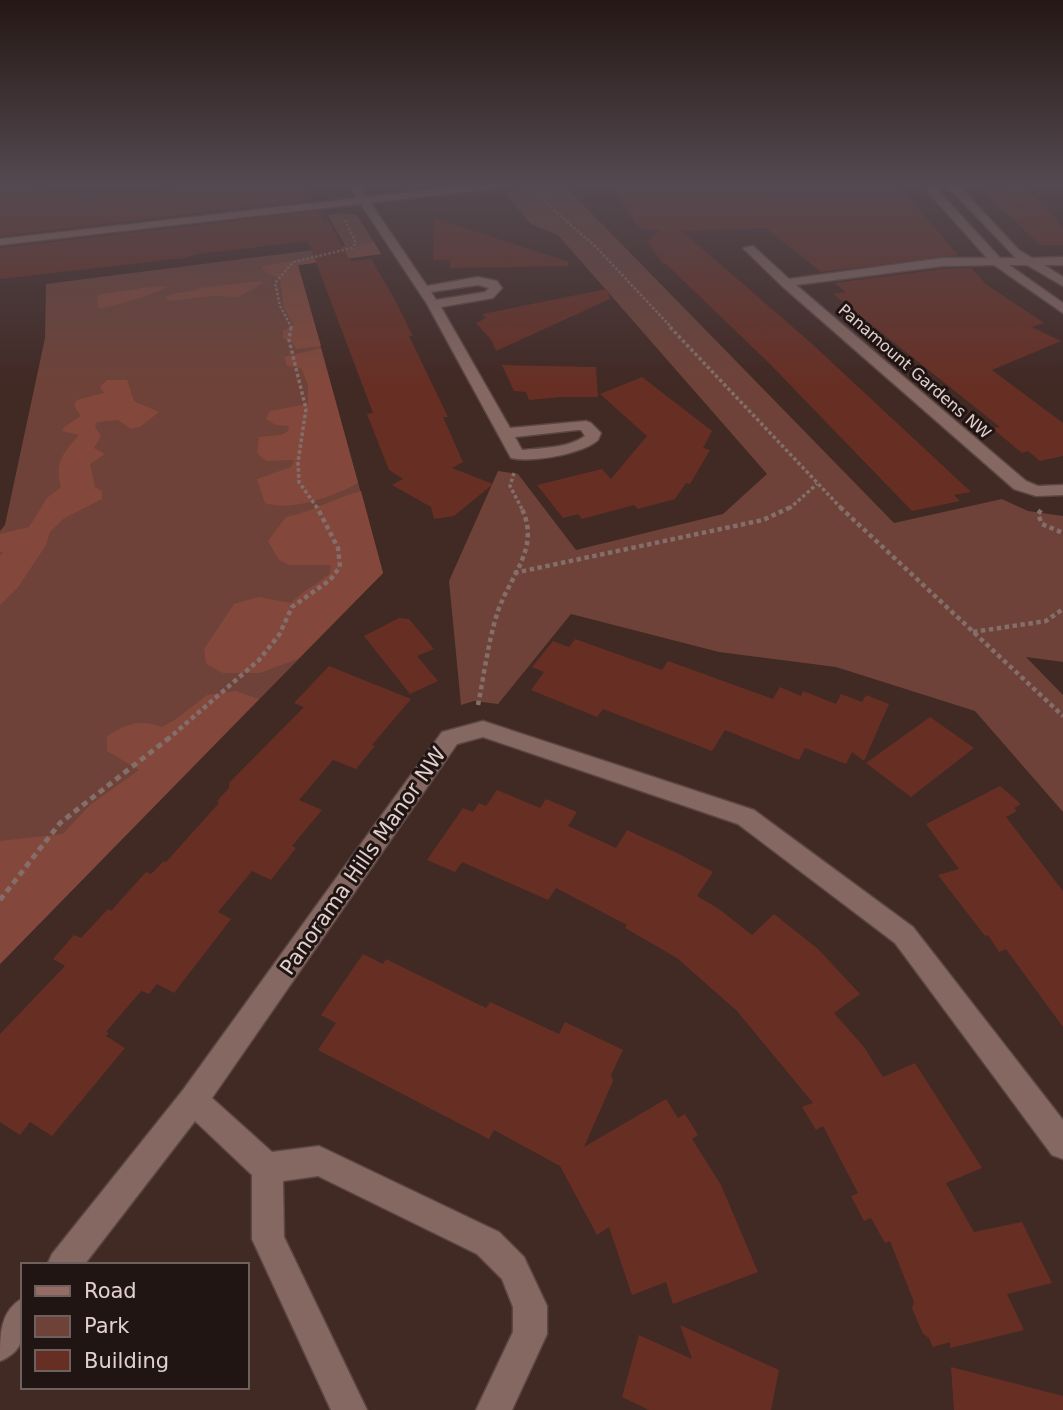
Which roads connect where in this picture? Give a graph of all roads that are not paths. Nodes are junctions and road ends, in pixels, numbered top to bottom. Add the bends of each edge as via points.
1 (399, 252) edge
2 (753, 252) edge
3 (988, 252) edge
4 (1015, 252) edge
5 (996, 261) junction
6 (1063, 261) edge
7 (1032, 262) junction
8 (1063, 282) edge
9 (786, 283) junction
10 (424, 290) junction
11 (433, 304) junction
12 (1063, 309) edge
13 (506, 433) junction
14 (1058, 491) edge
15 (193, 1101) junction
16 (1063, 1144) edge
17 (267, 1168) junction
18 (65, 1263) edge
19 (21, 1318) edge
20 (0, 1344) edge
21 (349, 1410) edge
22 (494, 1410) edge

1 - 10 street
2 - 9 street
3 - 5 street
4 - 7 street
5 - 7 street, Panamount Gardens NW
5 - 9 street, Panamount Gardens NW via 943,262
5 - 12 street
6 - 7 street, Panamount Gardens NW
7 - 8 street
9 - 14 street, Panamount Gardens NW via 1020,485
10 - 11 street
10 - 11 street via 478,281 496,288 489,295
11 - 13 street
13 - 13 street via 578,425 593,433 589,443 517,455
15 - 16 street, Panorama Hills Manor NW via 450,738 484,729 746,817 904,935
15 - 17 street
15 - 18 street, Panorama Hills Manor NW
17 - 21 street via 268,1239
17 - 22 street via 319,1161 488,1243 513,1268 530,1306 530,1334
19 - 20 street

